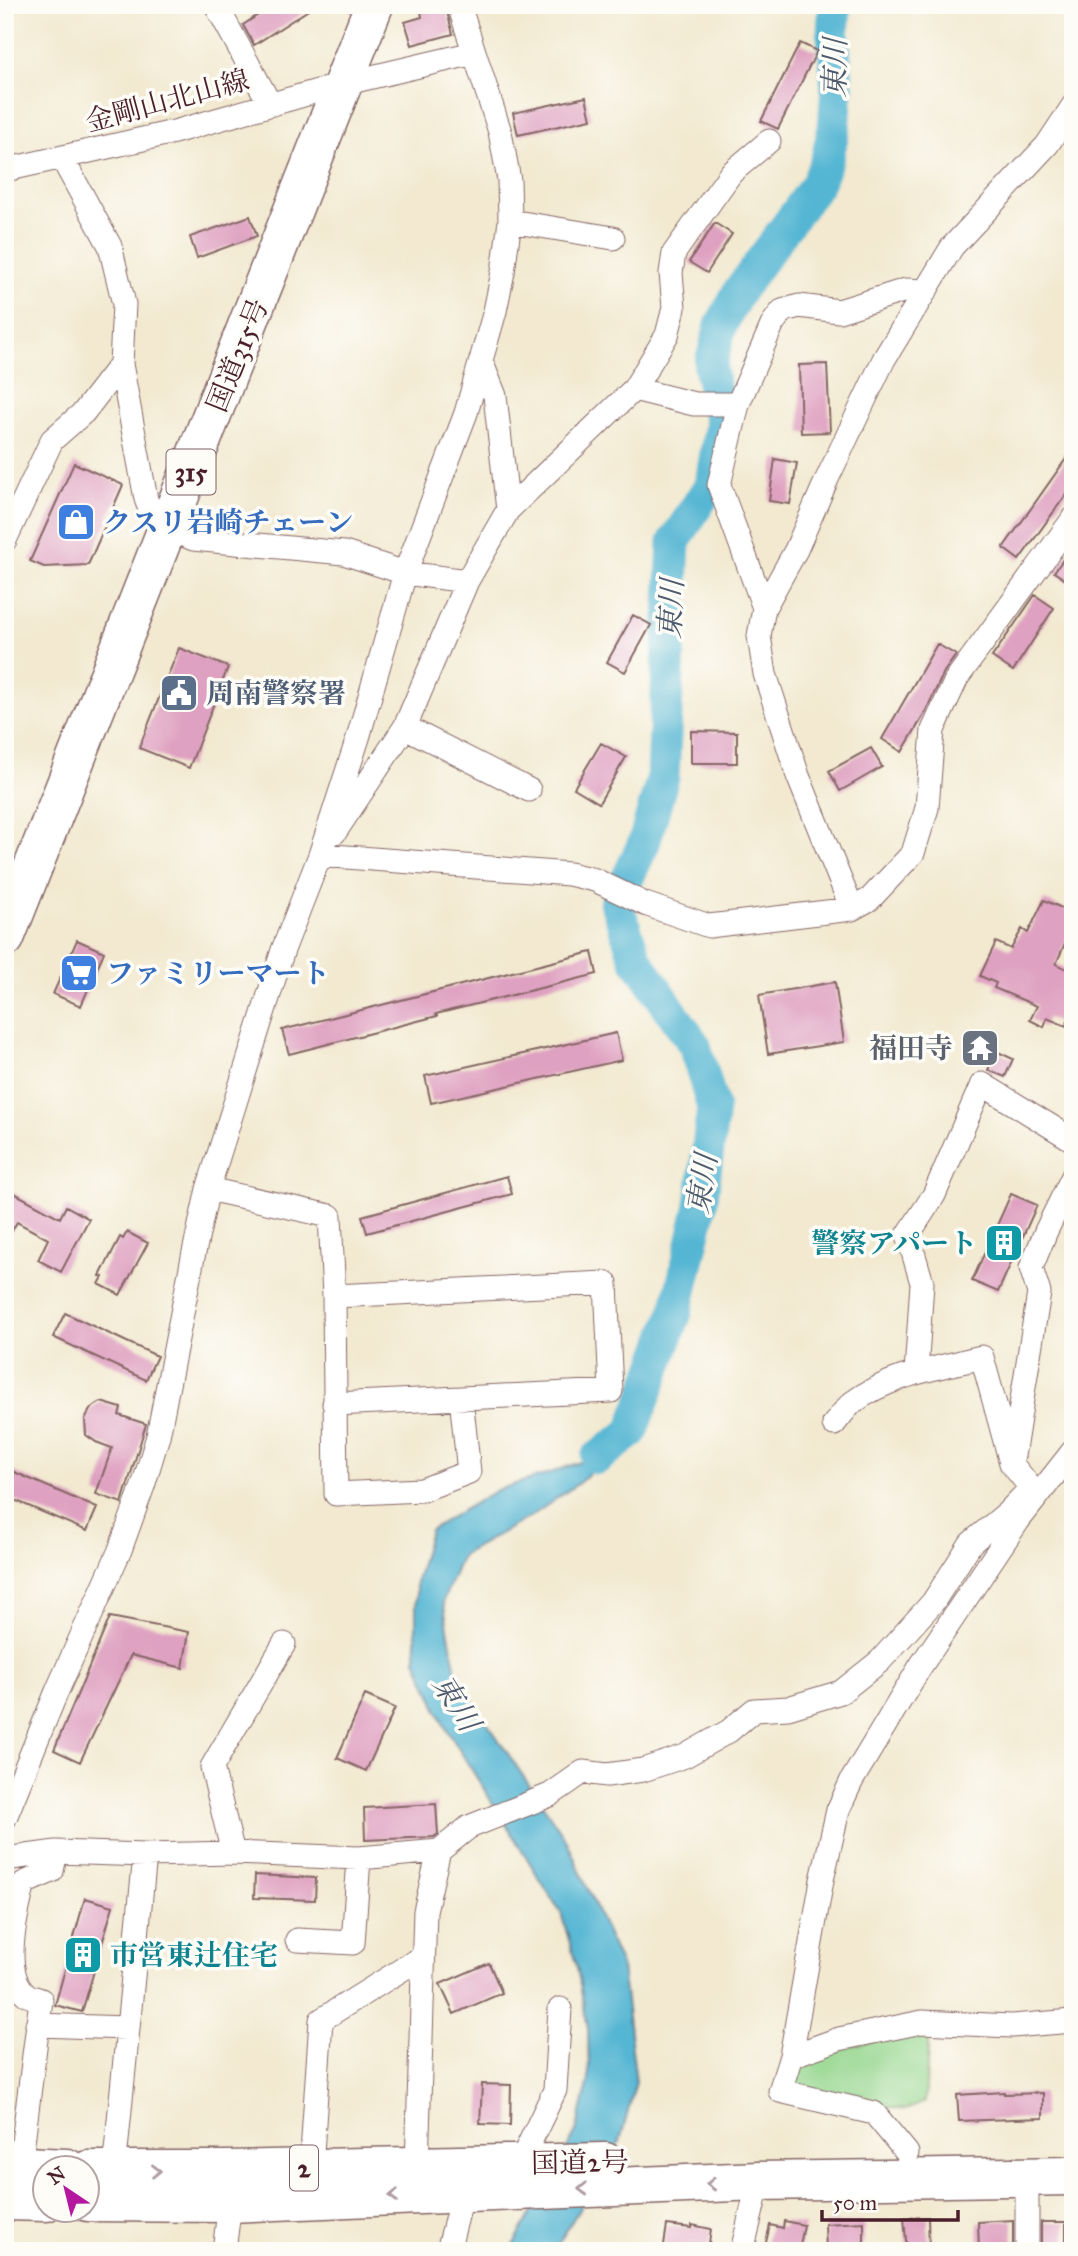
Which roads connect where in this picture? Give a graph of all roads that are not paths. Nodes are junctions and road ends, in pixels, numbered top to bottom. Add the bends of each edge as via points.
1 (216, 5) edge
2 (374, 5) edge
3 (459, 5) edge
4 (474, 53) junction
5 (342, 84) junction
6 (270, 104) junction
7 (1073, 106) edge
8 (769, 141) dead end
9 (62, 158) junction
10 (5, 170) edge
11 (510, 221) junction
12 (613, 238) dead end
13 (926, 291) junction
14 (481, 361) junction
15 (121, 364) junction
16 (634, 390) junction
17 (731, 404) junction
18 (508, 510) junction
19 (1073, 519) edge
20 (169, 529) junction
21 (5, 540) edge
22 (405, 573) junction
23 (467, 582) junction
24 (764, 608) junction
25 (405, 727) junction
26 (529, 790) dead end
27 (320, 855) junction
28 (852, 909) junction
29 (5, 938) edge
30 (1073, 1140) edge
31 (1073, 1176) edge
32 (208, 1189) junction
33 (334, 1296) junction
34 (916, 1373) junction
35 (461, 1398) junction
36 (334, 1404) junction
37 (834, 1424) dead end
38 (1073, 1451) edge
39 (1012, 1463) junction
40 (1033, 1493) junction
41 (284, 1644) dead end
42 (5, 1818) edge
43 (57, 1852) junction
44 (439, 1852) junction
45 (233, 1853) junction
46 (145, 1855) junction
47 (359, 1858) junction
48 (5, 1859) edge
49 (297, 1940) dead end
50 (422, 1957) junction
51 (559, 2009) dead end
52 (1073, 2021) edge
53 (37, 2025) junction
54 (127, 2028) junction
55 (790, 2056) junction
56 (1073, 2150) edge
57 (906, 2153) junction
58 (13, 2165) edge
59 (102, 2165) edge
60 (417, 2165) junction
61 (32, 2166) edge
62 (310, 2168) junction
63 (102, 2170) edge
64 (654, 2174) junction
65 (1027, 2176) junction
66 (1073, 2176) edge
67 (515, 2177) junction
68 (759, 2181) junction
69 (463, 2193) junction
70 (5, 2201) edge
71 (32, 2202) edge
72 (102, 2202) edge
73 (230, 2203) junction
74 (225, 2251) edge
75 (448, 2251) edge
76 (742, 2251) edge
77 (1027, 2251) edge

1 - 6 street
2 - 5 highway, 国道315号 / 315
3 - 4 street
4 - 5 street, 金剛山北山線
4 - 11 street via 500,132 509,180
5 - 6 street, 金剛山北山線
5 - 20 highway, 国道315号 / 315
6 - 9 street, 金剛山北山線
7 - 13 street via 1047,145 952,247
8 - 16 street via 731,173 674,253 674,308 667,335
9 - 10 street, 金剛山北山線
9 - 15 street via 110,246 124,304
11 - 12 street
11 - 14 street
13 - 17 street via 906,290 839,311 799,306 782,311
13 - 24 street via 884,359 796,550
14 - 18 street via 495,396
14 - 22 street
15 - 20 street via 146,499
15 - 21 street via 84,412 52,440
16 - 17 street via 694,404
16 - 18 street
17 - 24 street via 719,485
18 - 23 street
19 - 28 street via 957,678 933,730 927,808 913,853 870,899
20 - 22 street via 193,539 344,552
20 - 29 highway, 国道315号 / 315
22 - 23 street
22 - 27 street
23 - 25 street
24 - 28 street via 759,636 765,674 798,776
25 - 26 street
25 - 27 street
27 - 28 street via 569,874 709,926
27 - 32 street via 283,950
30 - 34 street via 982,1084 934,1195 908,1235 922,1283
31 - 39 street via 1031,1268 1039,1293
32 - 33 street via 330,1216
32 - 42 street via 158,1436 144,1483
33 - 35 street via 606,1283 611,1391
33 - 36 street
34 - 37 street via 850,1404
34 - 39 street via 982,1357
35 - 36 street
35 - 36 street via 469,1472 422,1490 335,1494
38 - 40 street
39 - 40 street
40 - 44 street via 971,1543 933,1602 880,1661 841,1692 788,1708 754,1710 729,1731 685,1756 631,1772 583,1772 550,1795 469,1827
40 - 55 street via 920,1667 838,1810
41 - 45 street via 212,1767
43 - 46 street
43 - 48 street
43 - 53 street via 52,1871 24,1883 13,1924 11,1963 26,1994 41,2000
44 - 47 street
44 - 50 street via 425,1911
45 - 46 street
45 - 47 street
46 - 54 street
47 - 49 street via 353,1942
50 - 60 street
50 - 62 street via 321,2020
51 - 67 street via 555,2090
52 - 55 street via 1012,2026 922,2022 839,2039
53 - 54 street
53 - 58 street
54 - 59 street
55 - 57 street via 780,2091 874,2113
56 - 57 highway, 国道2号 / 2
57 - 64 highway, 国道2号 / 2
58 - 61 highway
60 - 62 highway, 国道2号 / 2
60 - 67 highway, 国道2号 / 2
63 -> 62 highway, 国道2号 / 2
64 - 67 highway, 国道2号 / 2
68 -> 64 highway, 国道2号 / 2
65 - 66 highway, 国道2号 / 2
65 - 68 highway, 国道2号 / 2
65 - 77 street
67 - 69 highway, 2
68 - 76 street
69 -> 73 highway, 2
69 - 75 street
70 - 71 highway
72 - 73 highway, 2
73 - 74 street

